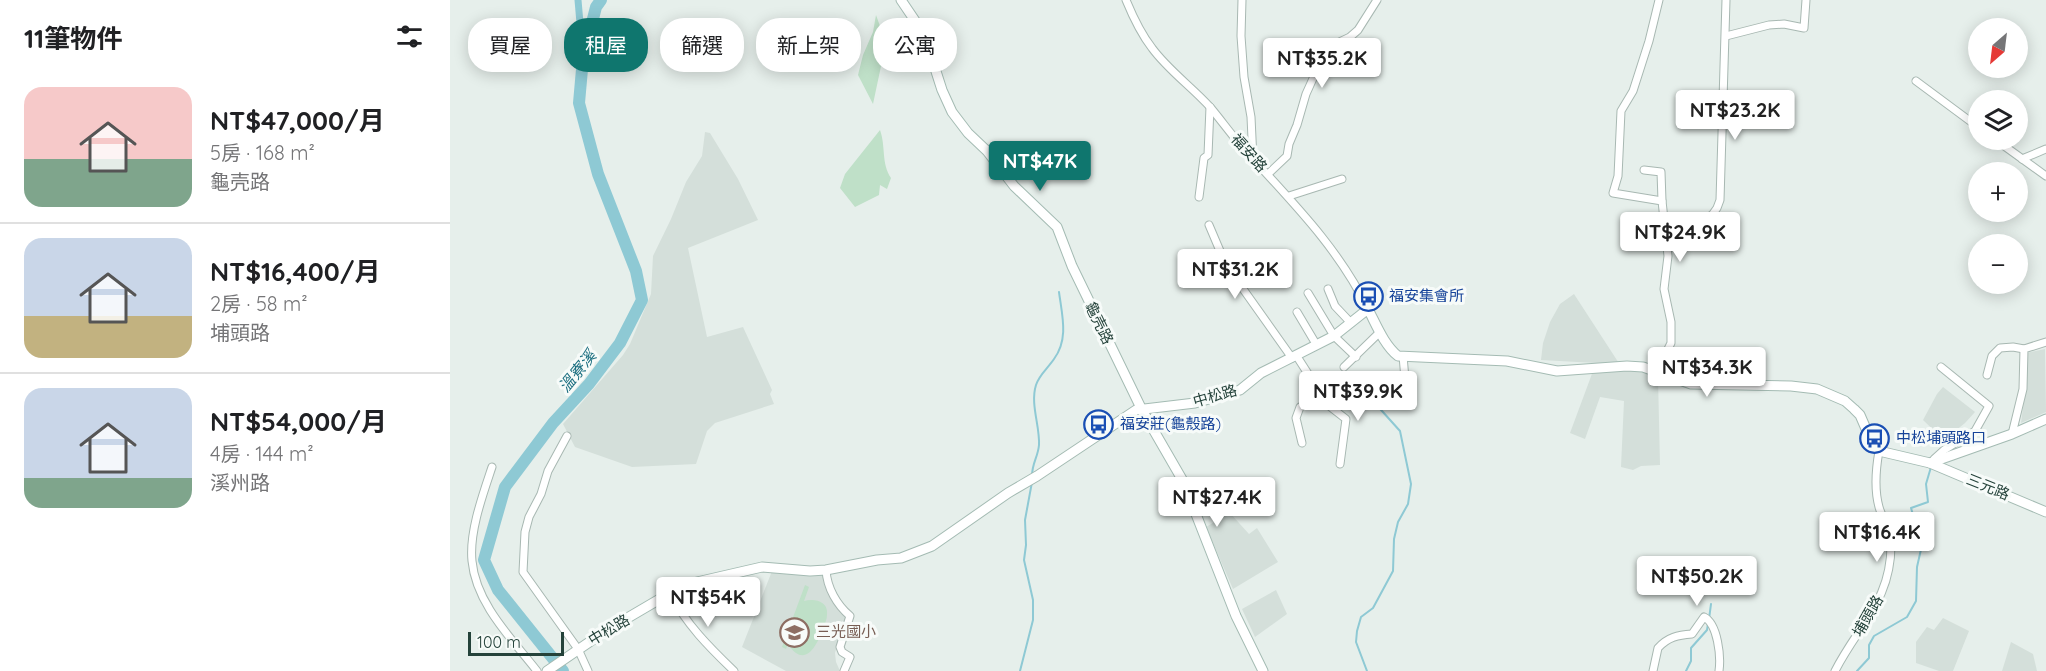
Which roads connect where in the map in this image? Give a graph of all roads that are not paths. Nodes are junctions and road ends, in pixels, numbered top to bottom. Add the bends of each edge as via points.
1 (901, 0) edge
2 (1126, 0) edge
3 (1242, 0) edge
4 (1377, 0) edge
5 (1659, 0) edge
6 (1726, 0) edge
7 (1806, 0) edge
8 (1726, 36) junction
9 (1916, 81) dead end
10 (1210, 107) junction
11 (1968, 120) edge
12 (2046, 149) edge
13 (2010, 150) edge
14 (2022, 159) junction
15 (1254, 160) junction
16 (1644, 170) dead end
17 (1268, 174) junction
18 (2046, 176) edge
19 (1342, 178) dead end
20 (1289, 196) junction
21 (1199, 197) dead end
22 (1662, 201) junction
23 (1209, 225) dead end
24 (1666, 241) junction
25 (1328, 289) dead end
26 (1308, 293) dead end
27 (1368, 309) junction
28 (1297, 312) dead end
29 (1351, 323) junction
30 (1380, 332) junction
31 (1334, 336) junction
32 (2046, 342) edge
33 (1316, 344) junction
34 (2024, 349) junction
35 (1403, 356) junction
36 (1294, 357) junction
37 (1356, 357) junction
38 (1941, 367) dead end
39 (1344, 368) dead end
40 (1658, 371) junction
41 (1987, 375) dead end
42 (1322, 395) junction
43 (1407, 401) dead end
44 (1142, 410) junction
45 (2046, 419) edge
46 (2012, 434) junction
47 (567, 436) dead end
48 (1302, 443) dead end
49 (1879, 451) junction
50 (1930, 463) junction
51 (1340, 464) dead end
52 (492, 467) dead end
53 (2046, 512) edge
54 (826, 570) junction
55 (670, 593) junction
56 (574, 651) junction
57 (548, 670) edge
58 (537, 671) edge
59 (588, 671) edge
60 (734, 671) edge
61 (844, 671) edge
62 (1263, 671) edge
63 (1653, 671) edge
64 (1719, 671) edge
65 (1834, 671) edge

1 - 44 street, 龜壳路 via 924,34 952,112 1014,186 1057,227
2 - 10 street, 福安路 via 1153,50
3 - 15 street via 1244,77
4 - 17 street via 1358,30 1331,46 1306,94 1287,156
5 - 22 street via 1633,91 1622,111 1618,176 1613,193
6 - 8 street
7 - 8 street via 1804,28 1769,25
8 - 24 street via 1720,200 1712,215
9 - 11 street
10 - 15 street, 福安路
10 - 21 street via 1208,155 1204,158
12 - 14 street
13 - 14 street
14 - 18 street
15 - 17 street, 福安路
16 - 22 street via 1661,172
17 - 20 street, 福安路
19 - 20 street
20 - 27 street, 福安路 via 1341,262
22 - 24 street
23 - 36 street via 1226,265
24 - 40 street via 1664,289 1671,343
25 - 29 street via 1335,306
26 - 31 street
27 - 29 street, 中松路
27 - 30 street
28 - 33 street
29 - 31 street, 中松路
30 - 35 street via 1393,352
30 - 37 street
31 - 33 street, 中松路
31 - 37 street
32 - 34 street
33 - 36 street, 中松路
34 - 41 street via 2000,348 1992,356
34 - 46 street via 2023,389
35 - 40 street via 1507,361 1557,371 1627,366
35 - 43 street
36 - 42 street
36 - 44 street, 中松路 via 1261,373 1240,390 1195,403
37 - 39 street
38 - 50 street via 1989,406 1975,431
40 - 49 street via 1691,384 1817,389 1854,409
42 - 48 street via 1300,407 1296,418
42 - 51 street via 1346,419
44 - 54 street, 中松路 via 1122,418 932,546 901,558
44 - 62 street, 龜壳路 via 1183,481 1236,616
45 - 46 street
46 - 50 street
47 - 56 street via 548,471 525,532 523,572
49 - 50 street
49 - 65 street, 埔頭路 via 1877,497 1890,538 1888,573 1880,598
50 - 53 street, 三元路
52 - 58 street via 476,518 472,561 491,612
54 - 55 street, 中松路 via 762,567 697,582
54 - 61 street via 834,598 850,616 840,647 850,657
55 - 56 street, 中松路
55 - 60 street via 694,631
56 - 57 street, 中松路
56 - 59 street
63 - 64 street via 1663,642 1692,634 1704,617 1714,627

